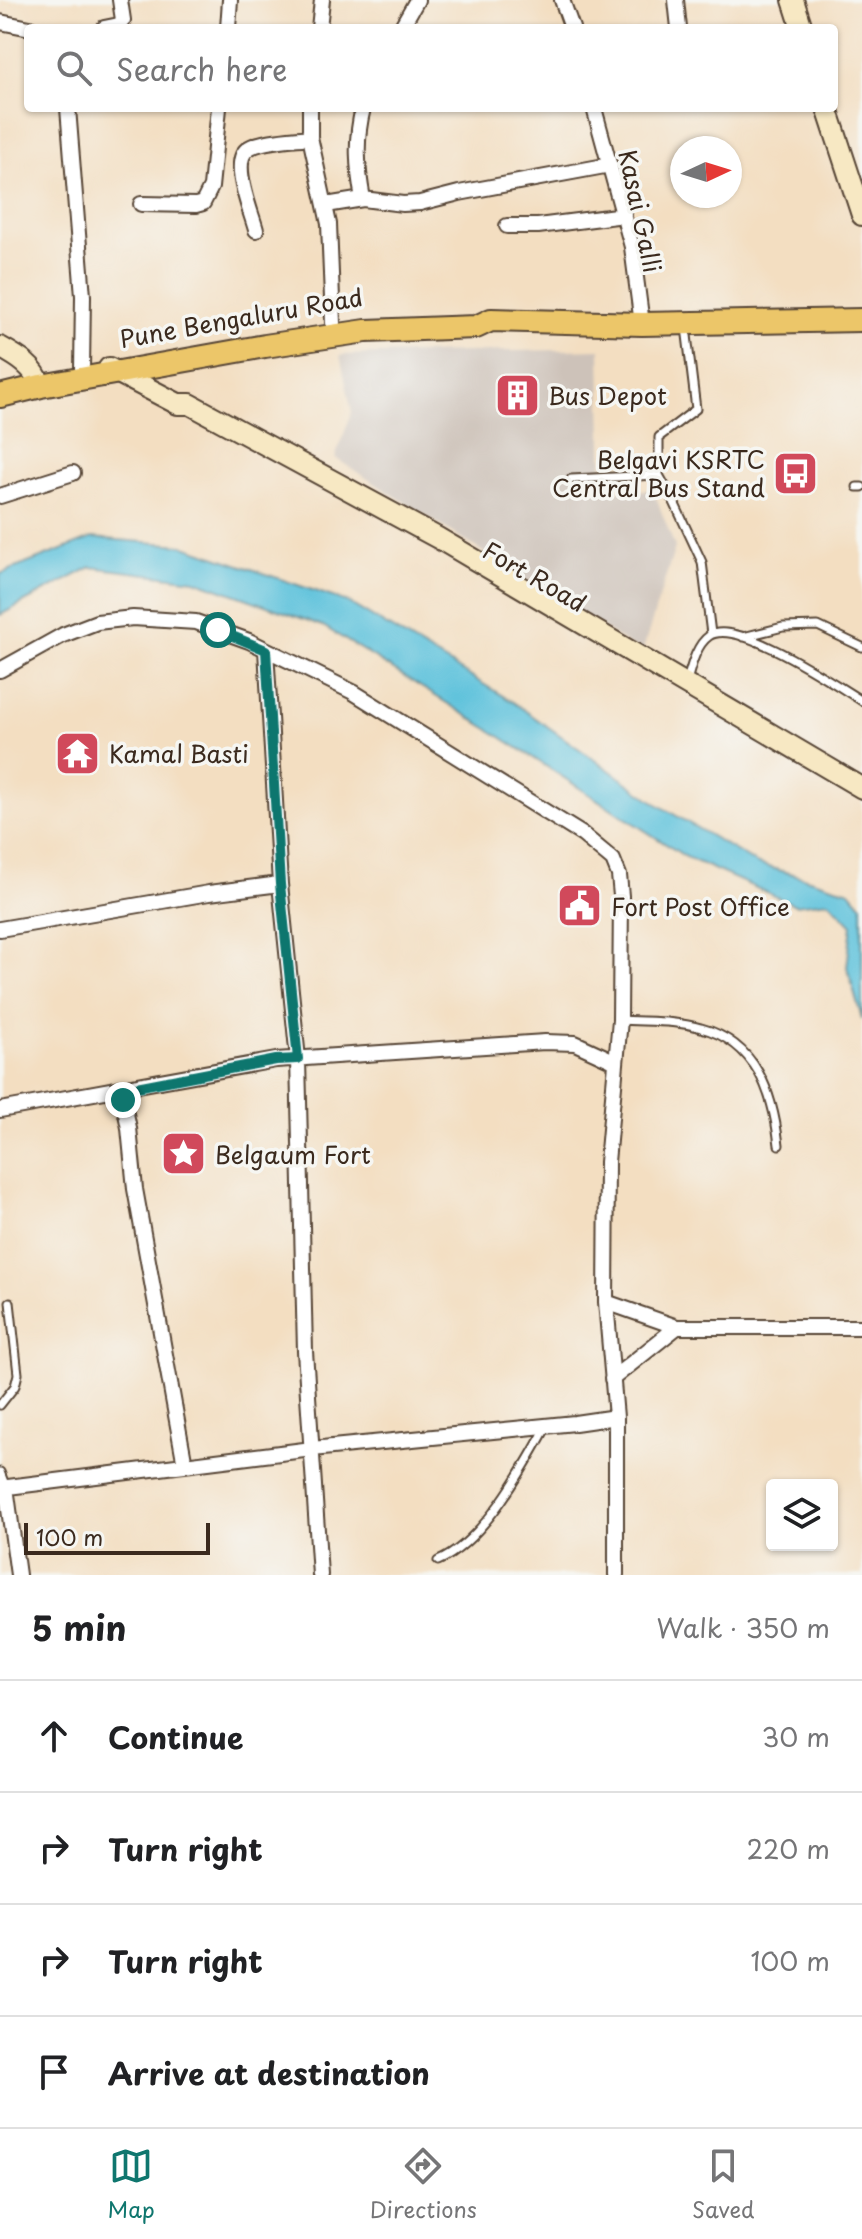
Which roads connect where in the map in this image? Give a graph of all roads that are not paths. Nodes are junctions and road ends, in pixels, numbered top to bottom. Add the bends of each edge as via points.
1 (120, 0) edge
2 (230, 0) edge
3 (322, 0) edge
4 (417, 0) edge
5 (562, 0) edge
6 (676, 0) edge
7 (793, 0) edge
8 (0, 22) edge
9 (120, 24) edge
10 (228, 24) edge
11 (319, 24) edge
12 (403, 24) edge
13 (571, 24) edge
14 (679, 24) edge
15 (801, 24) edge
16 (24, 27) edge
17 (68, 112) edge
18 (219, 112) edge
19 (310, 112) edge
20 (362, 112) edge
21 (595, 112) edge
22 (829, 112) edge
23 (310, 137) junction
24 (610, 165) junction
25 (856, 182) edge
26 (363, 199) junction
27 (141, 204) dead end
28 (326, 205) junction
29 (624, 215) junction
30 (862, 215) edge
31 (507, 226) dead end
32 (256, 230) dead end
33 (491, 320) junction
34 (862, 320) edge
35 (333, 323) junction
36 (642, 324) junction
37 (685, 324) junction
38 (0, 347) edge
39 (82, 370) junction
40 (112, 370) junction
41 (39, 380) junction
42 (0, 386) edge
43 (0, 396) edge
44 (73, 473) dead end
45 (659, 475) junction
46 (571, 479) dead end
47 (0, 496) edge
48 (711, 634) junction
49 (743, 637) junction
50 (862, 647) edge
51 (266, 650) junction
52 (0, 670) edge
53 (684, 688) junction
54 (862, 701) edge
55 (862, 788) edge
56 (862, 803) edge
57 (280, 884) junction
58 (0, 929) edge
59 (620, 1020) junction
60 (298, 1059) junction
61 (616, 1062) junction
62 (121, 1090) junction
63 (0, 1110) edge
64 (779, 1145) dead end
65 (10, 1302) dead end
66 (606, 1302) junction
67 (677, 1327) junction
68 (862, 1327) edge
69 (612, 1379) junction
70 (0, 1405) edge
71 (616, 1417) junction
72 (547, 1426) junction
73 (312, 1449) junction
74 (185, 1465) junction
75 (0, 1472) edge
76 (3, 1487) edge
77 (438, 1561) dead end
78 (18, 1575) edge
79 (320, 1575) edge
80 (616, 1575) edge

1 - 9 street
2 - 10 street
3 - 11 street
4 - 12 street
5 - 13 street
6 - 14 street
7 - 15 main road
8 - 16 street
17 - 39 street via 83,296
18 - 27 street via 211,187 203,203
19 - 23 street
20 - 26 street via 356,161
21 - 24 street, Kasai Galli
22 - 25 main road
23 - 28 street
23 - 32 street via 255,146 242,155 239,163
24 - 26 street via 420,203
24 - 29 street, Kasai Galli
25 - 30 main road
26 - 28 street
28 - 35 street
29 - 31 street
29 - 36 street, Kasai Galli
33 - 35 main road, Pune Bengaluru Road via 476,314
33 - 36 main road
33 - 40 main road via 476,327 366,331
34 - 37 main road
35 - 40 main road, Pune Bengaluru Road
36 - 37 main road
37 - 45 lane via 696,409 659,437
38 - 41 main road via 22,360
39 - 40 main road, Pune Bengaluru Road
39 - 41 main road, Pune Bengaluru Road
40 - 41 main road
40 - 53 main road, Fort Road via 178,404 184,416 390,522
41 - 42 main road, Pune Bengaluru Road
41 - 43 main road
44 - 47 street
45 - 46 lane
45 - 48 lane via 702,562
48 - 49 lane
48 - 53 lane
49 - 50 lane via 761,630 818,626
49 - 54 lane via 785,654
51 - 52 street via 196,622 133,618 97,622 63,635
51 - 57 street
51 - 59 street via 353,692 583,835 613,860 621,896
53 - 55 main road, Fort Road
53 - 56 main road, Fort Road
57 - 58 street
57 - 60 street
59 - 61 street
59 - 64 lane via 680,1023 731,1042 764,1078
60 - 61 street via 545,1042 575,1043
60 - 62 street
60 - 73 street
61 - 66 street via 607,1162
62 - 63 street
62 - 74 street
65 - 70 lane via 18,1374
66 - 67 street
66 - 69 street
67 - 68 street
67 - 69 street
69 - 71 street
71 - 72 street
71 - 80 street
72 - 73 street
72 - 77 lane via 486,1522 460,1550
73 - 74 street
73 - 79 street
74 - 76 street
75 - 76 lane
76 - 78 street

